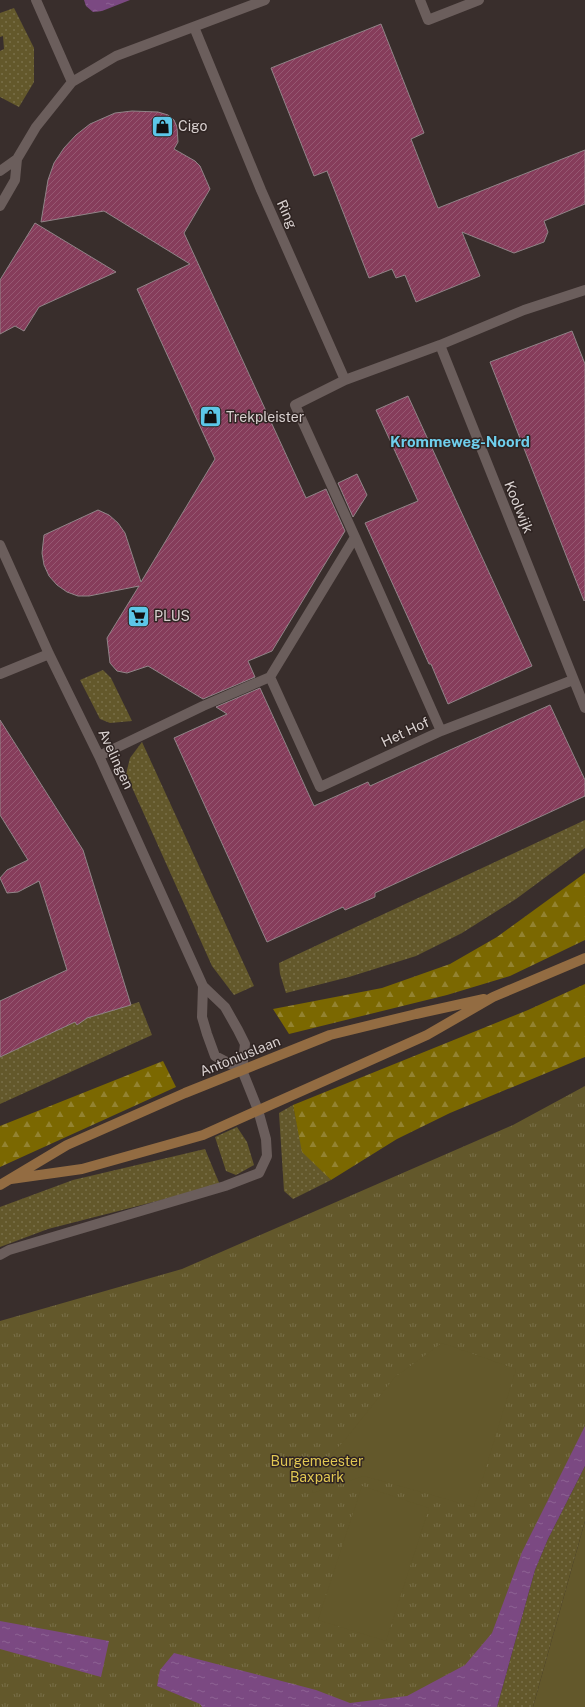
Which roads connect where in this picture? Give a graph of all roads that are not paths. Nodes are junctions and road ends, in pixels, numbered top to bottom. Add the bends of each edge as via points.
1 (36, 0) edge
2 (265, 0) edge
3 (420, 0) edge
4 (479, 0) edge
5 (194, 27) junction
6 (72, 82) junction
7 (17, 159) junction
8 (0, 171) edge
9 (0, 206) edge
10 (585, 290) edge
11 (440, 345) junction
12 (345, 380) junction
13 (355, 537) junction
14 (0, 545) edge
15 (49, 654) junction
16 (0, 674) edge
17 (270, 677) junction
18 (573, 680) junction
19 (585, 708) edge
20 (441, 731) junction
21 (99, 756) junction
22 (585, 958) edge
23 (204, 986) junction
24 (493, 997) junction
25 (242, 1070) junction
26 (258, 1110) junction
27 (12, 1179) junction
28 (0, 1186) edge
29 (0, 1255) edge

1 - 6 street
2 - 5 street
3 - 4 street via 428,20
5 - 6 street via 116,56
5 - 12 street, Ring via 261,190
6 - 7 street via 36,127
7 - 8 street
7 - 9 street via 15,180
10 - 11 street via 524,310
11 - 12 street
11 - 18 street, Koolwijk
12 - 13 street, Het Hof via 295,404
13 - 17 street
13 - 20 street, Het Hof
14 - 15 street, Avelingen
15 - 16 street
15 - 21 street, Avelingen
17 - 20 street, Het Hof via 320,788
17 - 21 street
18 - 19 street, Koolwijk
18 - 20 street
21 - 23 street, Avelingen
22 - 24 main road, Antoniuslaan
23 - 25 street, Avelingen via 225,1007 238,1030 244,1044
23 - 25 street, Avelingen via 202,1017 206,1034 216,1056
24 - 25 main road, Antoniuslaan via 330,1035
24 - 26 main road, Antoniuslaan via 427,1035
25 - 26 street
25 - 27 main road, Antoniuslaan via 67,1145
26 - 27 main road, Antoniuslaan via 203,1135 82,1168
26 - 29 street via 266,1139 267,1156 259,1174 9,1250
27 - 28 main road, Antoniuslaan

